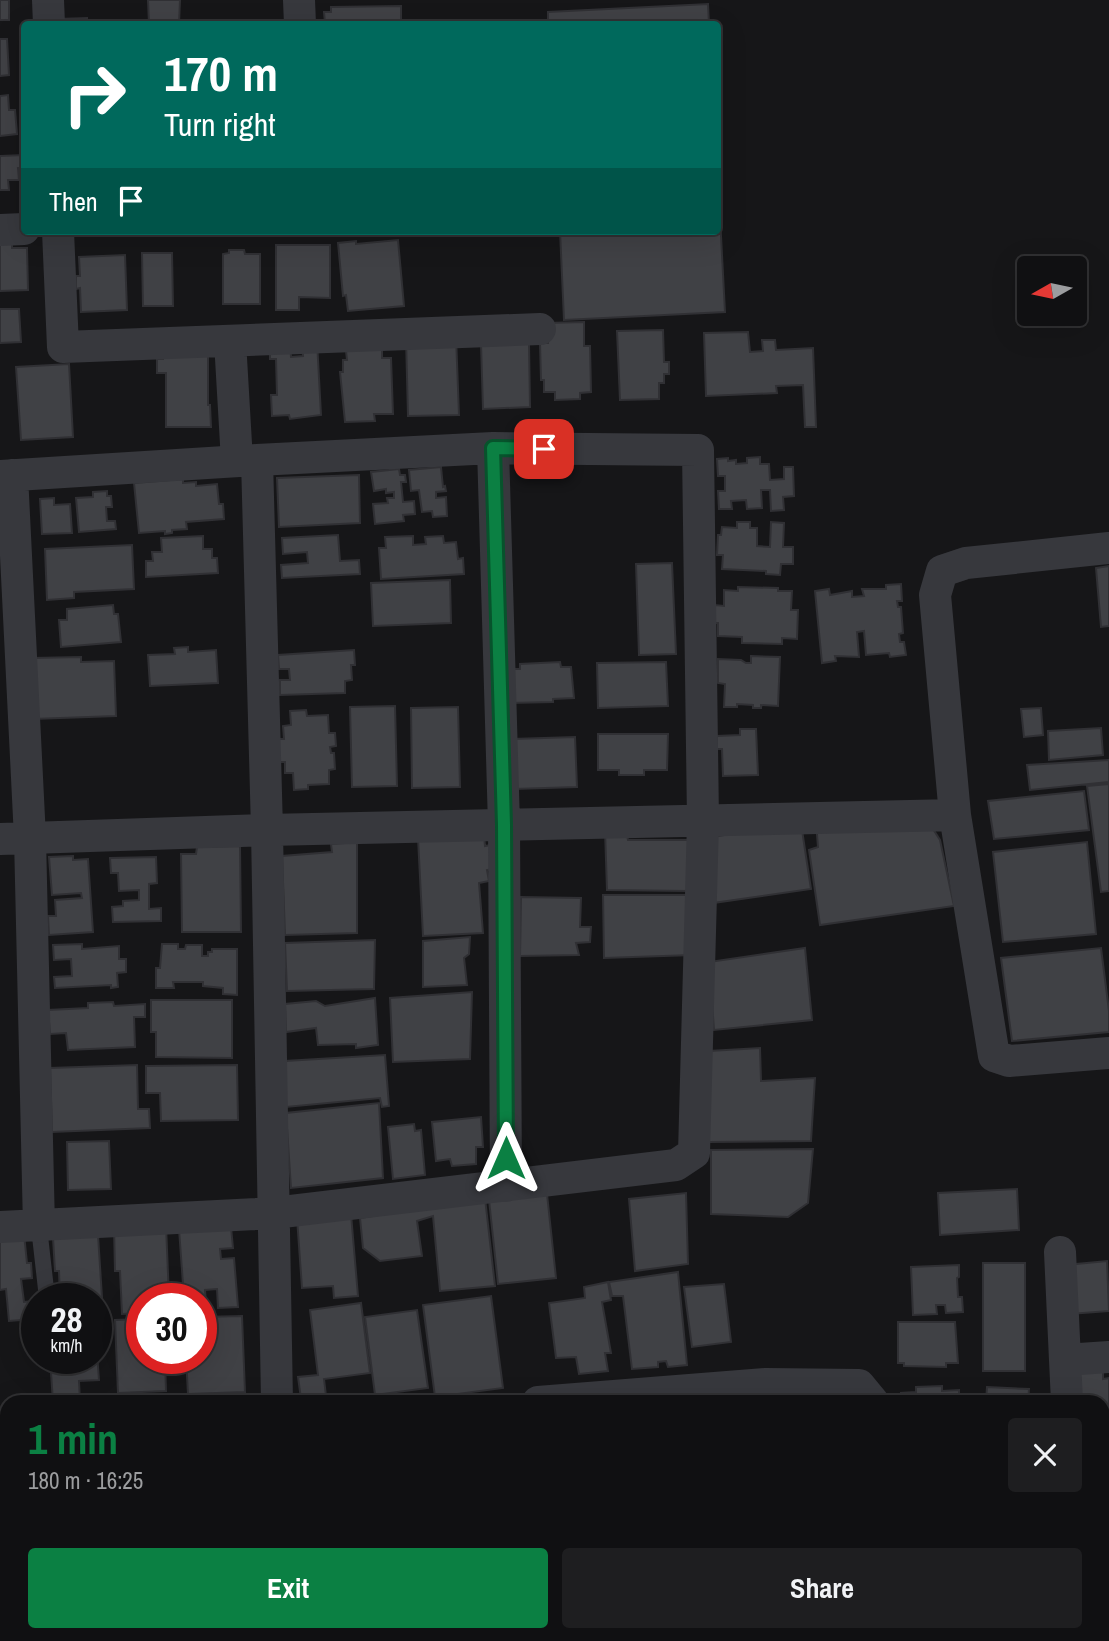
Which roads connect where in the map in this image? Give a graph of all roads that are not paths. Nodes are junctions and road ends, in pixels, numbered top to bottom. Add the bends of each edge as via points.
1 (48, 0) edge
2 (299, 0) edge
3 (49, 21) edge
4 (300, 21) edge
5 (21, 229) edge
6 (0, 230) edge
7 (58, 235) edge
8 (540, 329) dead end
9 (230, 341) junction
10 (493, 448) junction
11 (247, 461) junction
12 (6, 476) edge
13 (1109, 548) edge
14 (955, 815) junction
15 (703, 821) junction
16 (504, 825) junction
17 (267, 830) junction
18 (15, 838) edge
19 (1109, 1053) edge
20 (506, 1186) junction
21 (274, 1213) junction
22 (0, 1227) edge
23 (39, 1227) junction
24 (1060, 1252) dead end
25 (45, 1283) edge
26 (1109, 1356) edge
27 (1065, 1360) junction
28 (276, 1395) edge
29 (627, 1395) edge
30 (867, 1395) edge
31 (1067, 1395) edge

1 - 3 street
2 - 4 street
5 - 6 street
7 - 9 street via 63,346
8 - 9 street
9 - 11 street
10 - 11 street
10 - 15 street via 698,450
10 - 16 street
11 - 12 street
11 - 17 street
12 - 18 street
13 - 14 street via 966,563 942,570 935,595
14 - 15 street
14 - 19 street via 994,1056 1009,1061
15 - 16 street
15 - 20 street via 694,1153 676,1165
16 - 17 street
16 - 20 street
17 - 18 street
17 - 21 street
18 - 23 street
20 - 21 street
21 - 23 street
21 - 28 street
22 - 23 street
23 - 25 lane
24 - 27 street
26 - 27 street
27 - 31 street
29 - 30 street via 766,1384 859,1385

